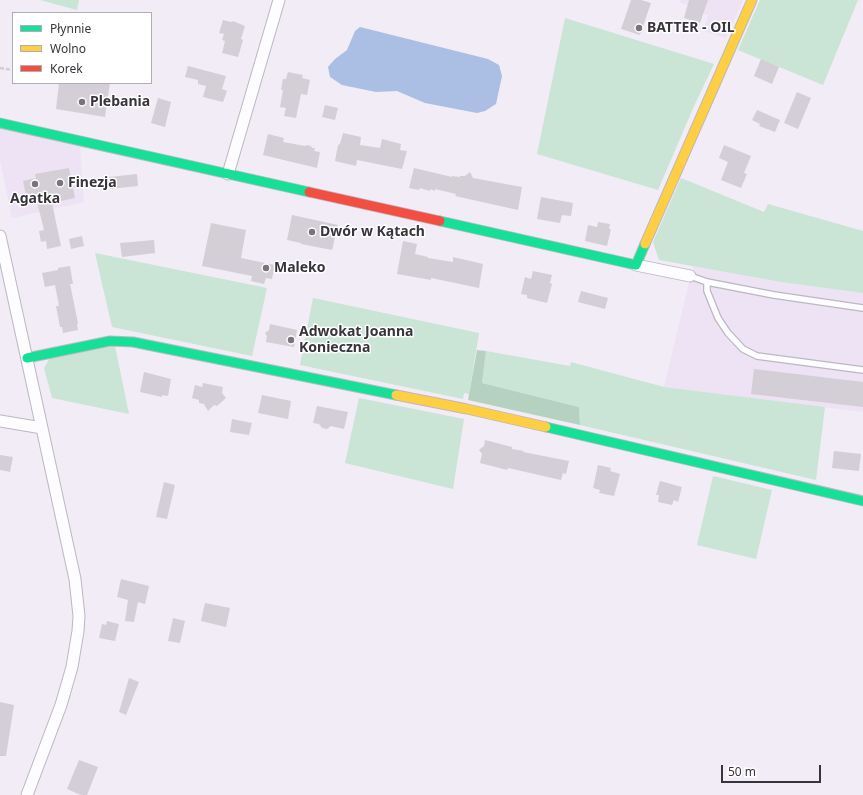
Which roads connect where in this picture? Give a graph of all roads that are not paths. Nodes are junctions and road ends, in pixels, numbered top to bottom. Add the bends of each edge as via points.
1 (279, 0) edge
2 (752, 0) edge
3 (0, 123) edge
4 (228, 174) junction
5 (0, 236) edge
6 (636, 264) junction
7 (690, 276) joint
8 (707, 282) junction
9 (863, 308) edge
10 (27, 358) junction
11 (863, 370) edge
12 (0, 421) edge
13 (42, 428) junction
14 (863, 501) edge
15 (27, 795) edge

1 - 4 street
2 - 6 street
3 - 4 street
4 - 6 street
5 - 10 street
6 - 7 street
7 - 8 lane
8 - 9 lane
8 - 11 lane via 707,291 718,318 743,349 757,356
10 - 13 street
10 - 14 street via 110,340 133,342 467,409
12 - 13 street
13 - 15 street via 75,579 79,616 68,682

